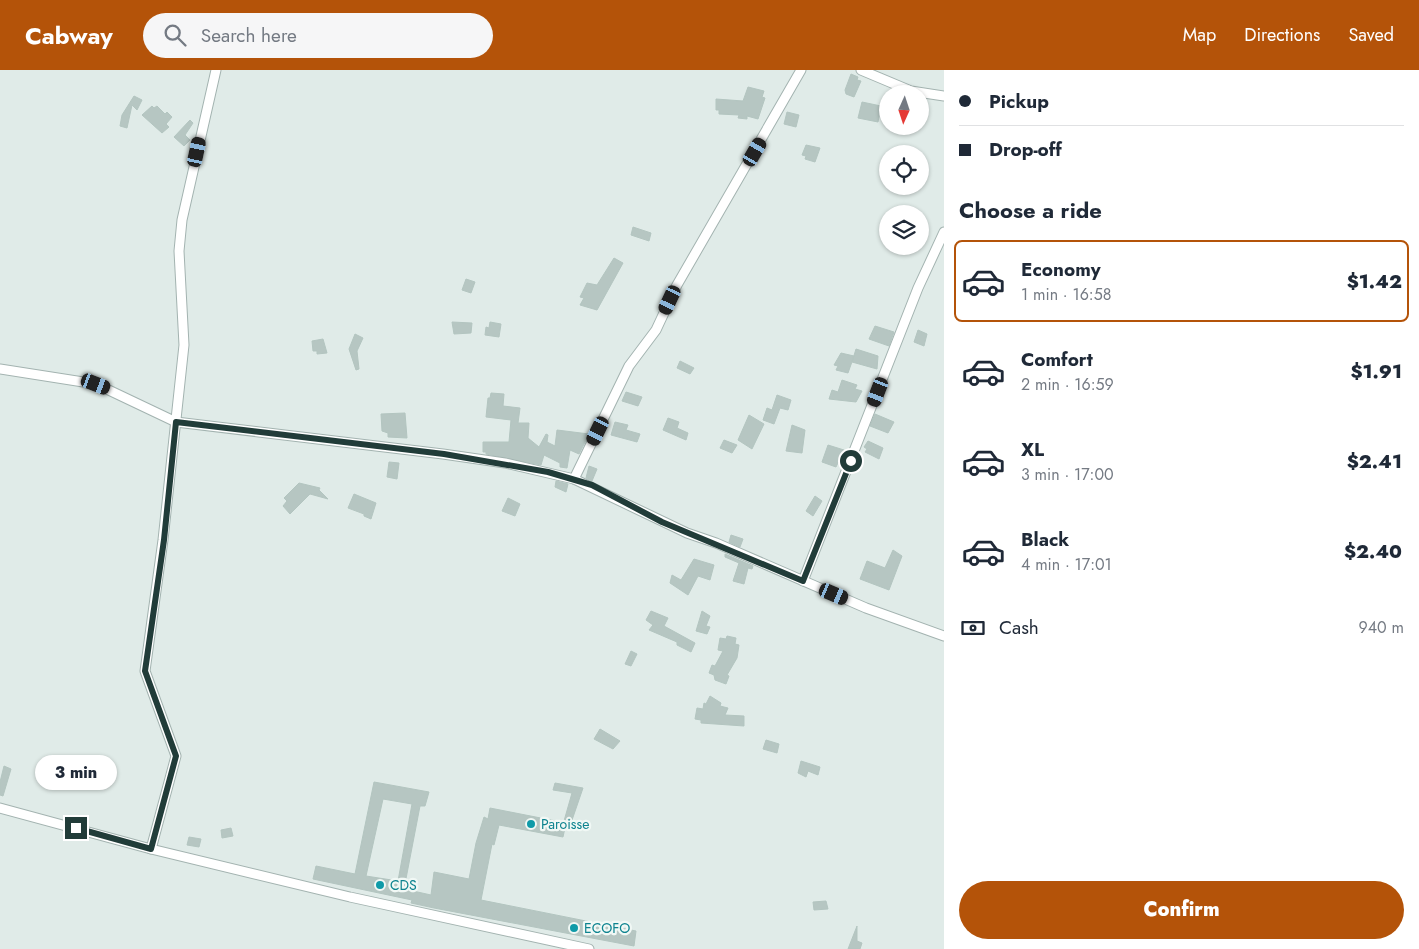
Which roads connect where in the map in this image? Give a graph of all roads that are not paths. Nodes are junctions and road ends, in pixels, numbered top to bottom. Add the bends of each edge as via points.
1 (216, 70) edge
2 (801, 70) edge
3 (861, 70) edge
4 (944, 96) edge
5 (944, 232) edge
6 (0, 369) edge
7 (176, 422) junction
8 (574, 479) junction
9 (803, 581) junction
10 (944, 636) edge
11 (0, 808) edge
12 (151, 849) junction
13 (589, 949) edge

1 - 7 street via 184,213 179,251 184,345
2 - 8 street via 677,285 656,330 629,366
3 - 4 street via 911,91
5 - 9 street via 918,288
6 - 7 street via 96,384
7 - 8 street via 452,455
7 - 12 street via 164,540 145,671 176,756
8 - 9 street via 592,485 662,522
9 - 10 street
11 - 12 street
12 - 13 street via 350,897

